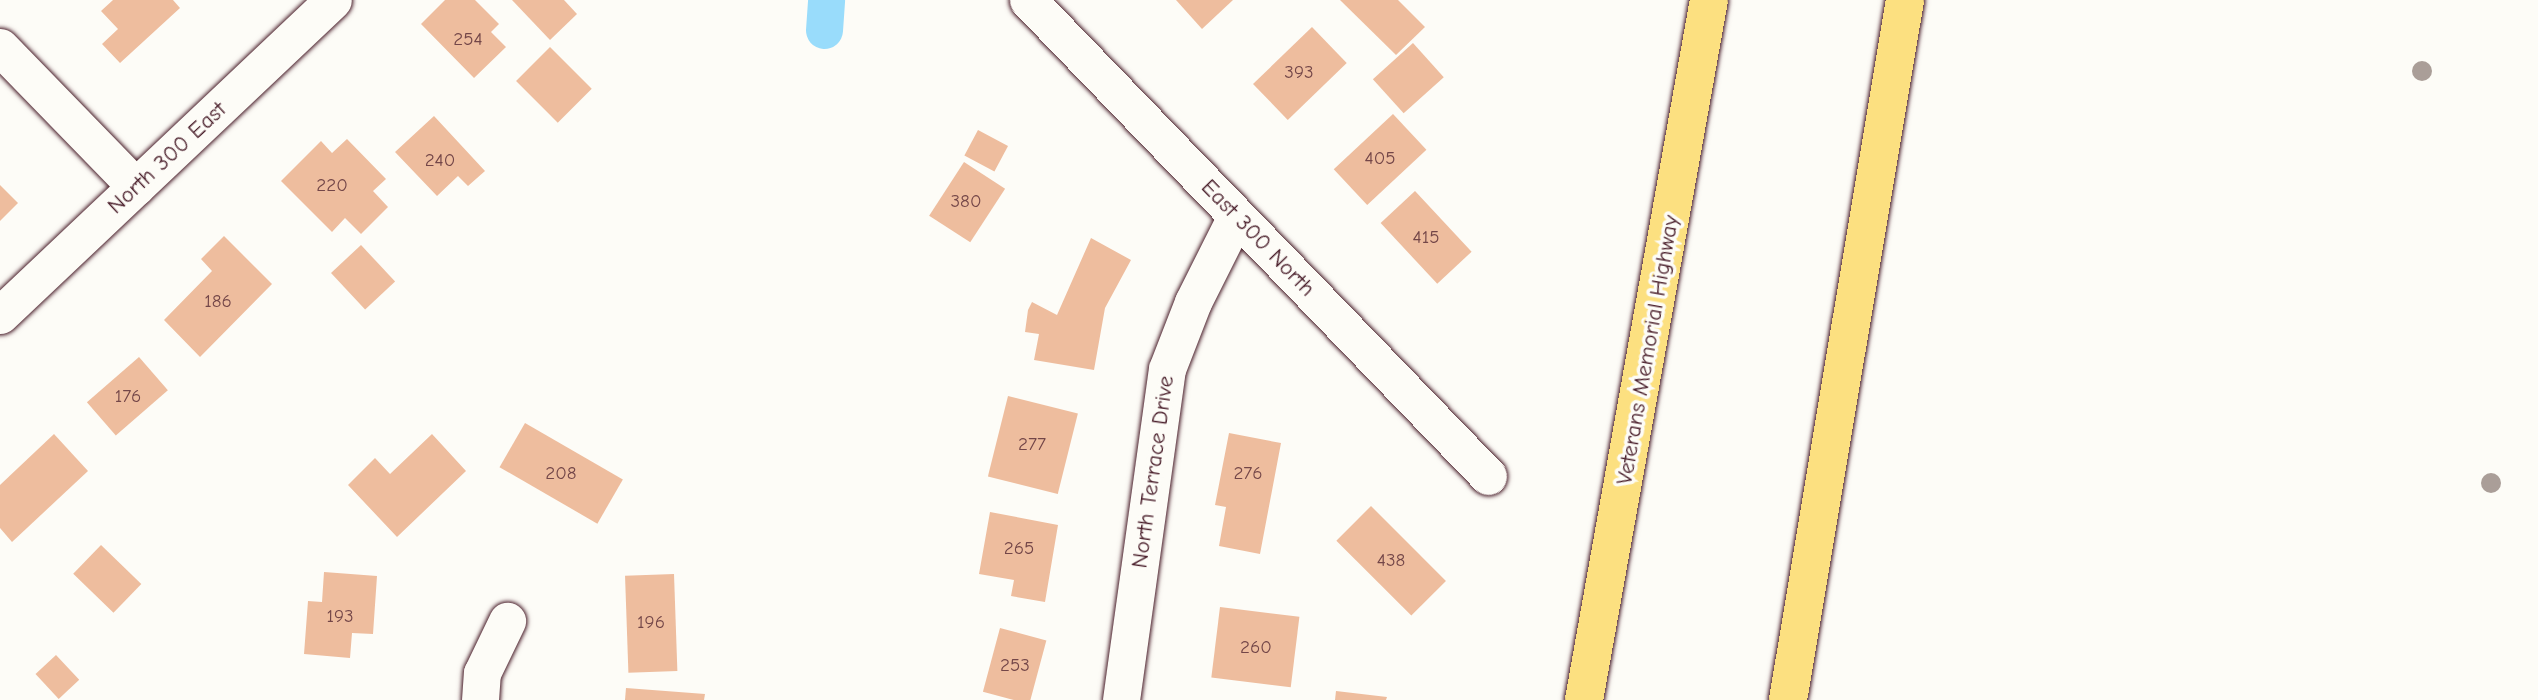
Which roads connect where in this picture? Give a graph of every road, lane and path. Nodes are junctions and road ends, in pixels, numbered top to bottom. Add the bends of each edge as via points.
1 (333, 0) edge
2 (1028, 0) edge
3 (1709, 0) edge
4 (1905, 0) edge
5 (0, 47) edge
6 (136, 187) junction
7 (1236, 216) junction
8 (0, 315) edge
9 (1488, 476) dead end
10 (507, 621) dead end
11 (480, 700) edge
12 (1121, 700) edge
13 (1584, 700) edge
14 (1788, 700) edge

1 - 6 street, North 300 East
2 - 7 street, East 300 North
3 - 13 highway, Veterans Memorial Highway
4 - 14 highway
5 - 6 street
6 - 8 street, North 300 East
7 - 9 street, East 300 North
7 - 12 street, North Terrace Drive via 1193,302 1167,369
10 - 11 street via 482,673

